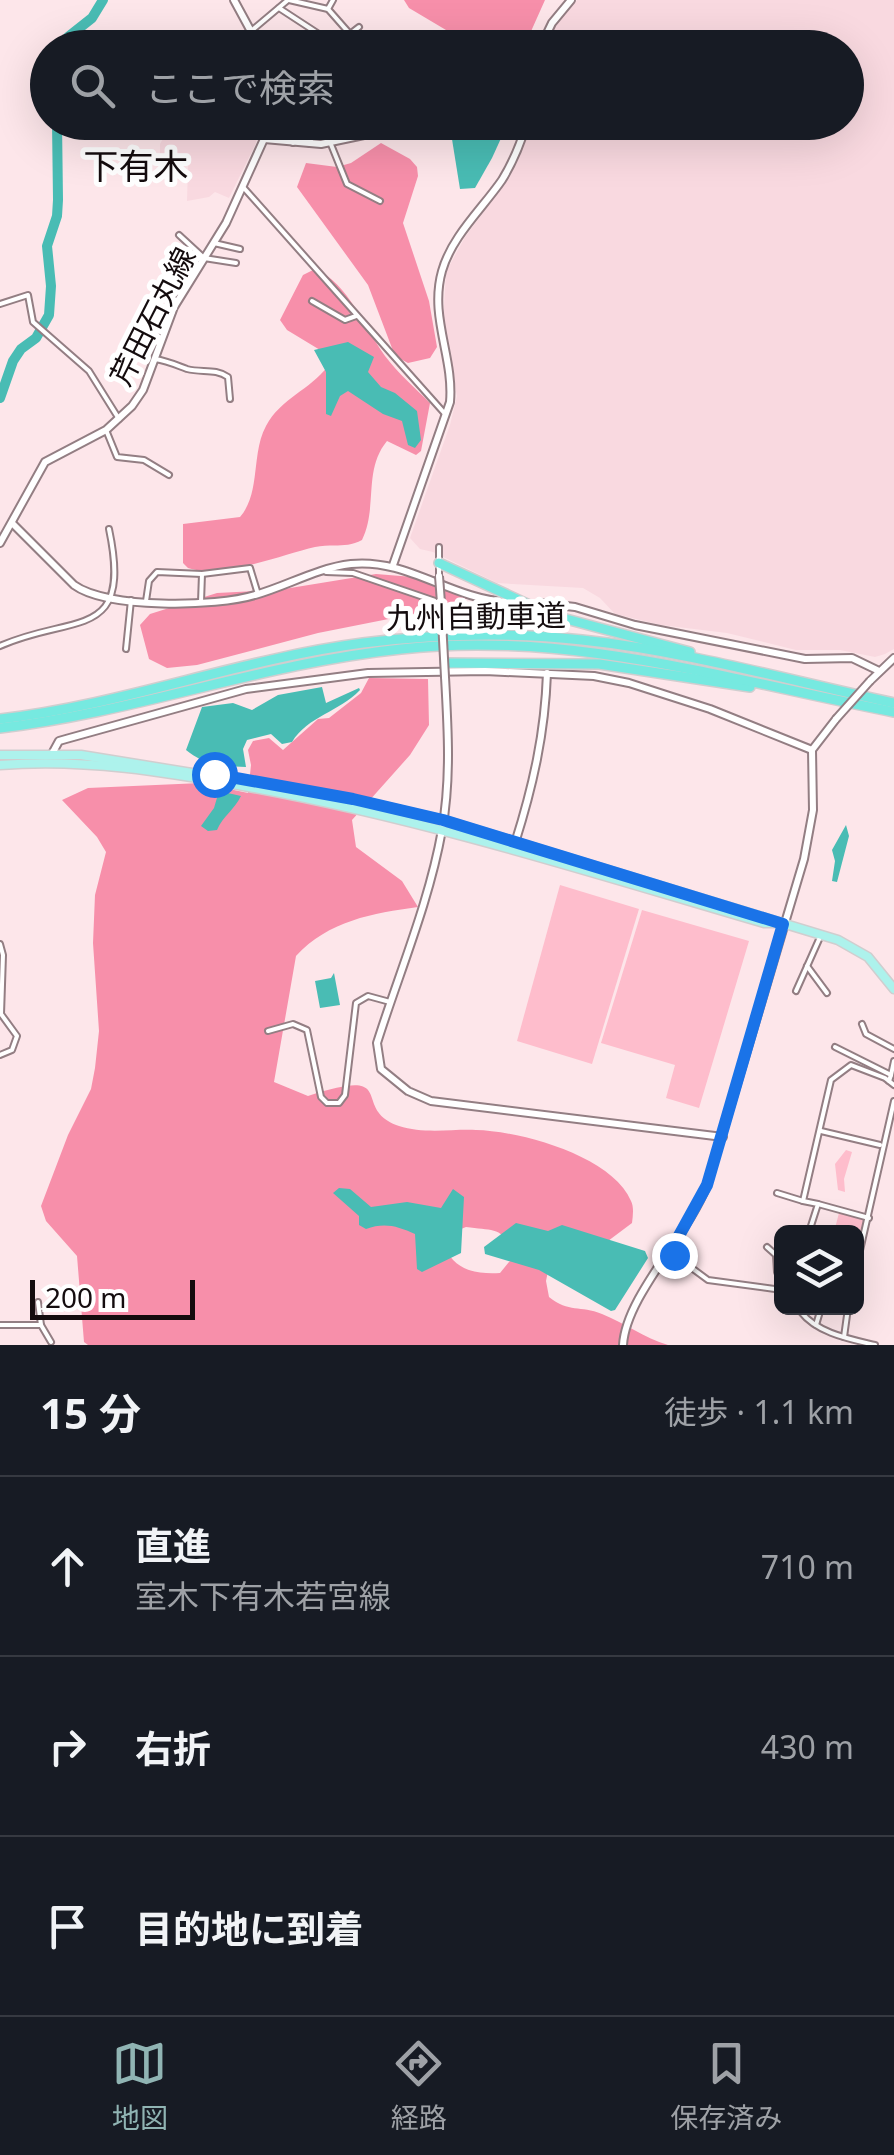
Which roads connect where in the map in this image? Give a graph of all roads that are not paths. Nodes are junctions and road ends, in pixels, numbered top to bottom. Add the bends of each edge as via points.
1 (234, 0) edge
2 (289, 0) edge
3 (333, 0) edge
4 (571, 0) edge
5 (278, 8) junction
6 (328, 9) junction
7 (359, 27) dead end
8 (249, 30) edge
9 (252, 30) edge
10 (312, 30) edge
11 (346, 30) edge
12 (355, 30) edge
13 (549, 30) edge
14 (264, 140) joint
15 (311, 140) edge
16 (340, 140) edge
17 (521, 140) edge
18 (330, 142) junction
19 (293, 143) joint
20 (310, 144) junction
21 (243, 187) junction
22 (380, 201) dead end
23 (179, 234) dead end
24 (214, 243) junction
25 (240, 248) dead end
26 (204, 258) junction
27 (236, 264) dead end
28 (312, 302) dead end
29 (0, 304) edge
30 (356, 316) junction
31 (155, 359) junction
32 (230, 399) dead end
33 (447, 415) junction
34 (119, 419) junction
35 (106, 430) junction
36 (169, 475) dead end
37 (0, 522) edge
38 (10, 526) junction
39 (109, 528) dead end
40 (0, 542) edge
41 (439, 547) dead end
42 (439, 563) junction
43 (394, 565) junction
44 (318, 572) junction
45 (202, 574) junction
46 (440, 576) joint
47 (258, 594) junction
48 (110, 600) junction
49 (131, 600) junction
50 (146, 601) junction
51 (201, 602) junction
52 (506, 602) dead end
53 (441, 603) junction
54 (539, 603) dead end
55 (0, 646) edge
56 (126, 649) dead end
57 (894, 658) edge
58 (449, 663) junction
59 (879, 670) junction
60 (547, 673) junction
61 (818, 686) junction
62 (837, 701) junction
63 (894, 703) edge
64 (894, 712) edge
65 (0, 719) edge
66 (0, 728) edge
67 (812, 750) junction
68 (53, 752) junction
69 (0, 755) edge
70 (0, 764) edge
71 (442, 825) junction
72 (515, 846) junction
73 (783, 924) junction
74 (821, 934) junction
75 (0, 944) edge
76 (807, 966) junction
77 (894, 989) edge
78 (796, 991) dead end
79 (827, 993) dead end
80 (390, 1002) junction
81 (862, 1024) dead end
82 (268, 1031) dead end
83 (835, 1047) dead end
84 (894, 1049) edge
85 (0, 1055) edge
86 (894, 1061) edge
87 (891, 1080) edge
88 (894, 1101) edge
89 (821, 1132) junction
90 (722, 1137) junction
91 (882, 1146) junction
92 (777, 1193) dead end
93 (804, 1201) junction
94 (818, 1204) junction
95 (869, 1218) junction
96 (811, 1225) edge
97 (864, 1237) edge
98 (767, 1247) dead end
99 (670, 1252) junction
100 (774, 1253) edge
101 (774, 1286) edge
102 (38, 1302) dead end
103 (806, 1315) edge
104 (819, 1315) edge
105 (847, 1315) edge
106 (0, 1325) edge
107 (41, 1325) junction
108 (816, 1325) junction
109 (844, 1337) junction
110 (51, 1342) dead end
111 (623, 1345) edge
112 (875, 1345) edge

1 - 8 street
2 - 5 street
2 - 6 street
3 - 6 street
4 - 13 street
5 - 9 street
5 - 10 street
6 - 11 street
7 - 12 street
14 - 19 street
14 - 21 street, 芹田石丸線
15 - 20 street
16 - 18 street
17 - 33 street via 442,270 437,309 450,374
18 - 20 street
18 - 22 street via 347,184
19 - 20 street
21 - 24 street, 芹田石丸線
21 - 30 street
23 - 26 street
24 - 25 street
24 - 26 street, 芹田石丸線
26 - 27 street
26 - 31 street, 芹田石丸線 via 174,307
28 - 30 street via 345,320
29 - 34 street via 28,295 34,322 89,372
30 - 33 street
31 - 32 street via 223,373
31 - 34 street, 芹田石丸線
33 - 43 street
34 - 35 street, 芹田石丸線
35 - 36 street via 117,457 144,460
35 - 38 street, 芹田石丸線 via 44,462
37 - 38 street
38 - 40 street, 芹田石丸線
38 - 48 street via 83,592
39 - 48 street via 115,584
41 - 42 street
42 - 46 street
42 - 61 highway via 568,621
43 - 44 street via 350,564
43 - 52 street
44 - 47 street
44 - 53 street via 352,572
45 - 47 street via 250,568
45 - 50 street via 157,572 148,581
45 - 51 street
46 - 53 street, bridge
47 - 51 street
48 - 49 street
48 - 55 street via 78,625
49 - 50 street
49 - 56 street
50 - 51 street
53 - 58 street, bridge
54 - 59 street via 805,659 852,658
57 - 59 street
58 - 62 highway via 598,664
58 - 71 street, bridge
59 - 67 street, bridge
60 - 67 street via 629,682
60 - 68 street via 368,673 246,689 66,738
60 - 72 street via 537,770
61 - 63 highway, 九州自動車道
61 - 65 highway, 九州自動車道 via 618,644 461,634 323,650
62 - 64 highway, 九州自動車道
62 - 66 highway, 九州自動車道 via 617,654 461,644 313,662
67 - 73 street via 813,810
68 - 69 main road
68 - 71 main road via 288,787
70 - 71 main road via 76,762 186,776
71 - 72 main road
71 - 80 street
72 - 73 main road
73 - 74 main road
73 - 90 street
74 - 76 street
74 - 77 main road via 859,950
75 - 85 street via 1,1014 17,1036 12,1050
76 - 78 street
76 - 79 street
80 - 82 street via 368,996 356,1003 345,1095 333,1104 322,1097 307,1030 293,1024
80 - 90 street via 376,1043 378,1062 387,1077 418,1096
81 - 84 street via 866,1034
83 - 87 street
86 - 87 street
87 - 89 street via 847,1065 832,1080
88 - 91 street
89 - 91 street
89 - 93 street
90 - 99 street via 701,1200
91 - 95 street
92 - 93 street
93 - 94 street
94 - 95 street
94 - 96 street
95 - 97 street
98 - 100 street
99 - 101 street via 708,1280
99 - 111 street via 629,1316
102 - 107 street
103 - 108 street
104 - 108 street
105 - 109 street
106 - 107 street
107 - 110 street
108 - 109 street
109 - 112 street

